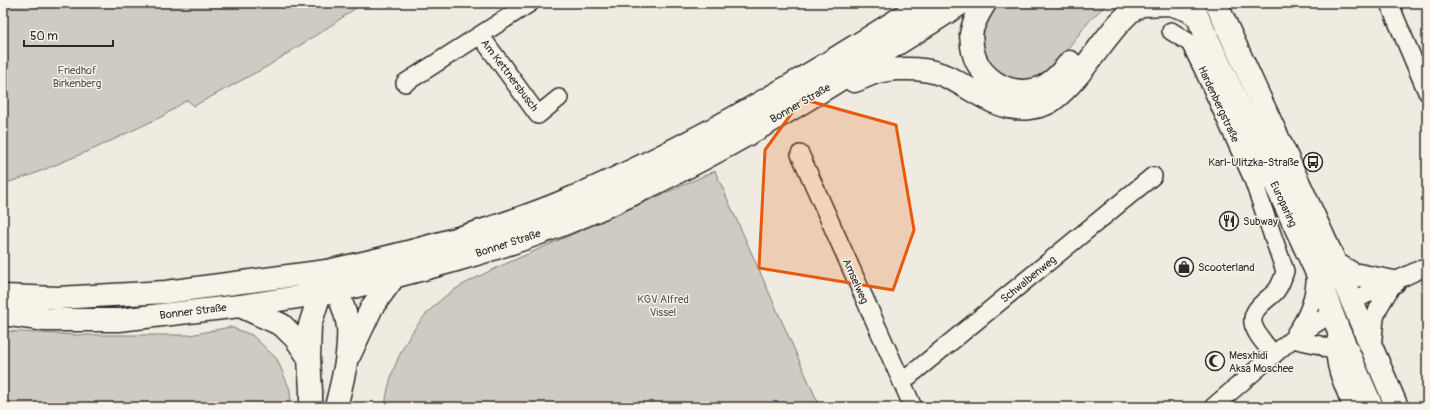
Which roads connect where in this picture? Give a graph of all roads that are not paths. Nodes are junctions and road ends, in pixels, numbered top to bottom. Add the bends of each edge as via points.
1 (530, 3) edge
2 (924, 3) edge
3 (962, 3) edge
4 (985, 3) edge
5 (1120, 3) edge
6 (1216, 3) edge
7 (1389, 3) edge
8 (1143, 4) edge
9 (1194, 10) edge
10 (1171, 31) dead end
11 (480, 35) junction
12 (835, 83) junction
13 (405, 84) dead end
14 (1427, 92) edge
15 (559, 98) dead end
16 (800, 154) dead end
17 (1153, 176) dead end
18 (1427, 266) edge
19 (1326, 267) junction
20 (321, 272) junction
21 (394, 277) junction
22 (1394, 282) junction
23 (329, 292) junction
24 (3, 296) edge
25 (1352, 302) junction
26 (240, 306) junction
27 (3, 314) edge
28 (1335, 321) junction
29 (1292, 339) junction
30 (1372, 350) junction
31 (1334, 352) junction
32 (1274, 355) junction
33 (309, 358) junction
34 (346, 363) junction
35 (1354, 365) junction
36 (902, 382) junction
37 (311, 407) edge
38 (336, 407) edge
39 (913, 407) edge
40 (1212, 407) edge
41 (1352, 407) edge
42 (1372, 407) edge
43 (1397, 407) edge

1 - 11 street, Am Kettnersbusch
2 - 20 main road, Bonner Straße via 834,60 736,117 573,198 452,240
3 - 12 main road, Bonner Straße
4 - 5 main road via 975,19 971,35 973,54 986,76 996,84 1020,91 1038,89 1060,75
6 - 19 main road, Europaring
7 - 14 street
8 - 9 main road via 1170,4
8 - 12 main road via 1120,22 1064,90 1044,105 1024,109 1004,107 953,80 924,70 877,72 855,81
9 - 19 main road, Europaring
10 - 32 street, Hardenbergstraße via 1190,44 1203,69 1252,177 1285,271 1277,291 1253,315 1253,324 1257,332
11 - 13 street, Am Kettnersbusch
11 - 15 street, Am Kettnersbusch via 538,115
12 - 21 main road, Bonner Straße via 726,145 614,202 563,224 488,250
16 - 36 street, Amselweg
17 - 36 street, Schwalbenweg
18 - 22 street
19 - 22 main road
19 - 25 main road, Europaring
19 - 28 main road, Europaring
19 - 29 street via 1304,322
20 - 23 main road
20 - 24 main road, Bonner Straße via 166,292 58,298
21 - 23 main road, Bonner Straße
21 - 34 main road via 372,307
22 - 25 street
22 - 30 street via 1378,308
23 - 26 main road, Bonner Straße
23 - 33 main road via 310,325
23 - 34 main road via 344,310 348,328
25 - 28 main road
25 - 30 main road, Europaring
26 - 27 main road, Bonner Straße via 119,320 46,320
26 - 33 main road via 282,325
28 - 29 street
28 - 31 street
28 - 35 main road, Europaring
29 - 31 street via 1320,345
29 - 32 street
30 - 43 main road, Europaring
31 - 35 main road
31 - 41 street via 1338,372
32 - 40 street
33 - 37 main road
34 - 38 main road
35 - 42 main road, Europaring
36 - 39 street, Amselweg

